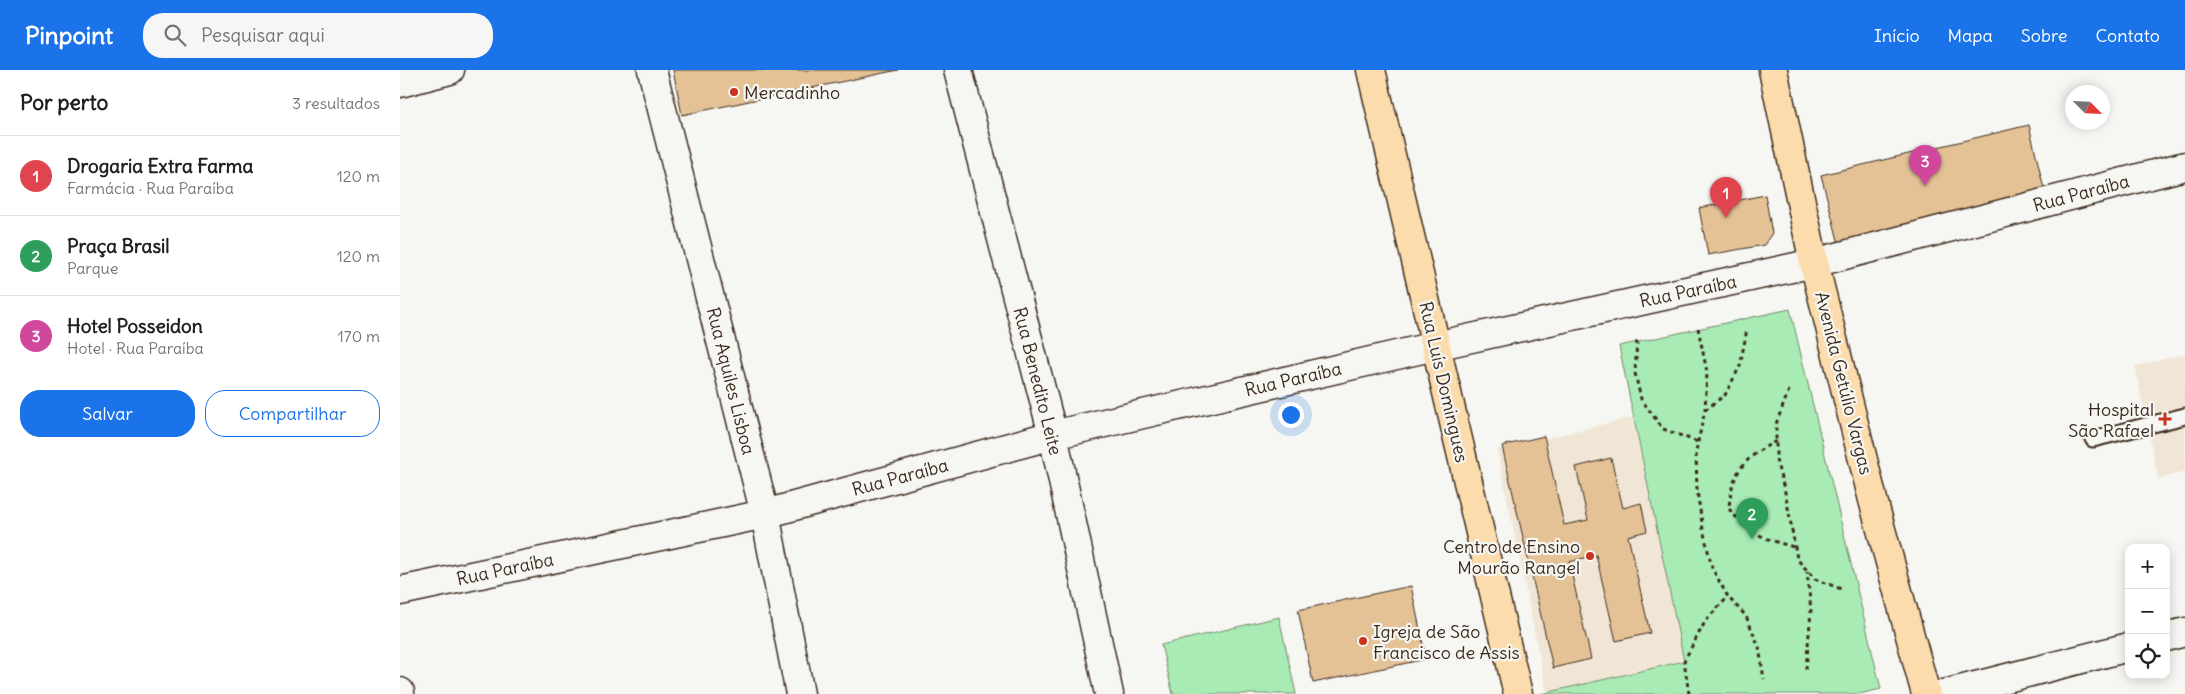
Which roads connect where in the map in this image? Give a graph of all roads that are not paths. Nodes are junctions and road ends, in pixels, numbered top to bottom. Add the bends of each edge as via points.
1 (450, 70) edge
2 (652, 70) edge
3 (958, 70) edge
4 (1371, 70) edge
5 (1773, 70) edge
6 (400, 83) edge
7 (2185, 166) edge
8 (1814, 263) junction
9 (1435, 346) junction
10 (2185, 416) edge
11 (1053, 435) junction
12 (2093, 439) dead end
13 (764, 514) junction
14 (400, 591) edge
15 (2185, 632) edge
16 (2170, 636) edge
17 (2125, 648) edge
18 (800, 694) edge
19 (1108, 694) edge
20 (1518, 694) edge
21 (1926, 694) edge
22 (1944, 694) edge

1 - 6 street
2 - 13 street, Rua Aquiles Lisboa
3 - 11 street, Rua Benedito Leite
4 - 9 main road, Rua Luís Domingues
5 - 8 main road, Avenida Getúlio Vargas
7 - 8 street, Rua Paraíba
8 - 9 street, Rua Paraíba
8 - 21 main road, Avenida Getúlio Vargas via 1873,500
9 - 11 street, Rua Paraíba
9 - 20 main road, Rua Luís Domingues
10 - 12 lane
11 - 13 street, Rua Paraíba
11 - 19 street, Rua Benedito Leite
13 - 14 street, Rua Paraíba
13 - 18 street, Rua Aquiles Lisboa
15 - 16 street
17 - 22 street

